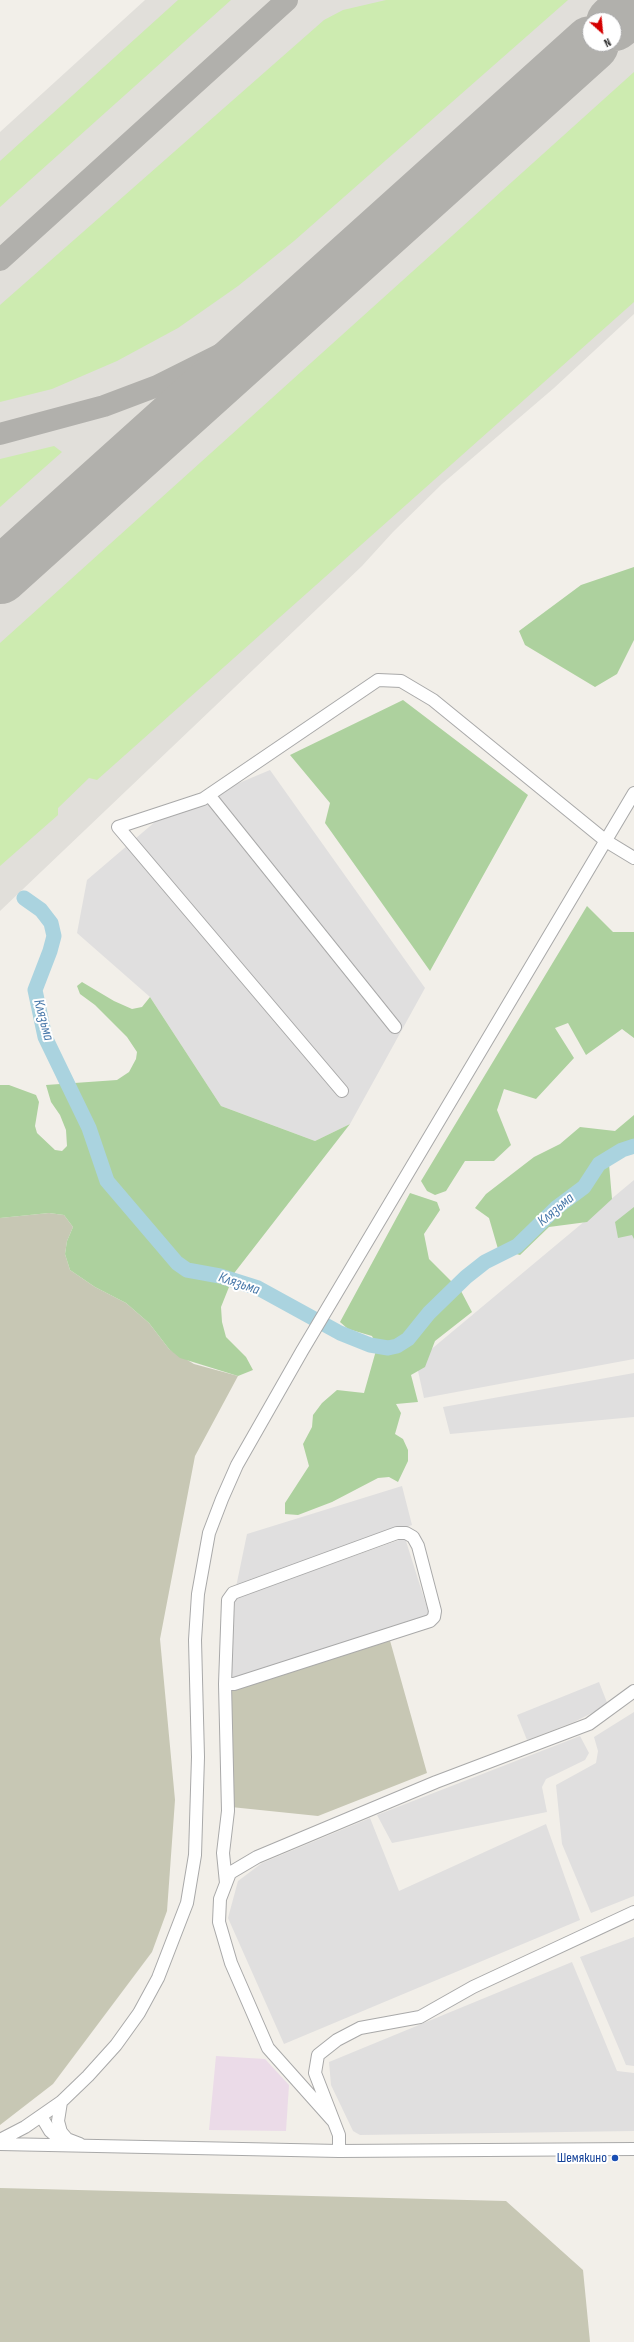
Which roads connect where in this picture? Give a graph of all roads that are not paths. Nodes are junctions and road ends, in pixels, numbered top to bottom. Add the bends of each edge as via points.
1 (634, 793) edge
2 (208, 795) junction
3 (606, 840) junction
4 (634, 858) edge
5 (395, 1027) dead end
6 (342, 1091) dead end
7 (225, 1684) junction
8 (634, 1691) edge
9 (226, 1883) junction
10 (634, 1912) edge
11 (61, 2102) junction
12 (41, 2116) junction
13 (334, 2122) junction
14 (25, 2127) junction
15 (67, 2139) junction
16 (0, 2140) edge
17 (0, 2144) edge
18 (37, 2144) junction
19 (83, 2146) junction
20 (634, 2149) edge
21 (339, 2151) junction

1 - 3 street
2 - 3 street via 378,680 401,681 433,700
2 - 5 street
2 - 6 street via 203,799 118,828
3 - 4 street
3 - 11 street via 332,1300 237,1465 209,1533 198,1594 194,1640 198,1757 194,1855 187,1903 158,1978 139,2013 116,2045
7 - 7 street via 228,1600 233,1593 397,1533 406,1533 413,1537 418,1546 435,1611 430,1621 242,1681
7 - 9 street via 228,1811 223,1854
8 - 9 street via 589,1724 436,1782 257,1857 230,1873
9 - 13 street via 220,1899 218,1922 231,1963 268,2048
10 - 13 street via 473,1987 420,2017 360,2028 337,2040 318,2055 315,2073
11 - 12 street
11 - 15 street via 58,2121 61,2132
12 - 14 street
12 - 15 street via 50,2131 57,2137
13 - 21 street via 339,2135
14 - 16 street
14 - 18 street
15 - 19 street
17 - 18 street
18 - 19 street
19 - 21 street
20 - 21 street

